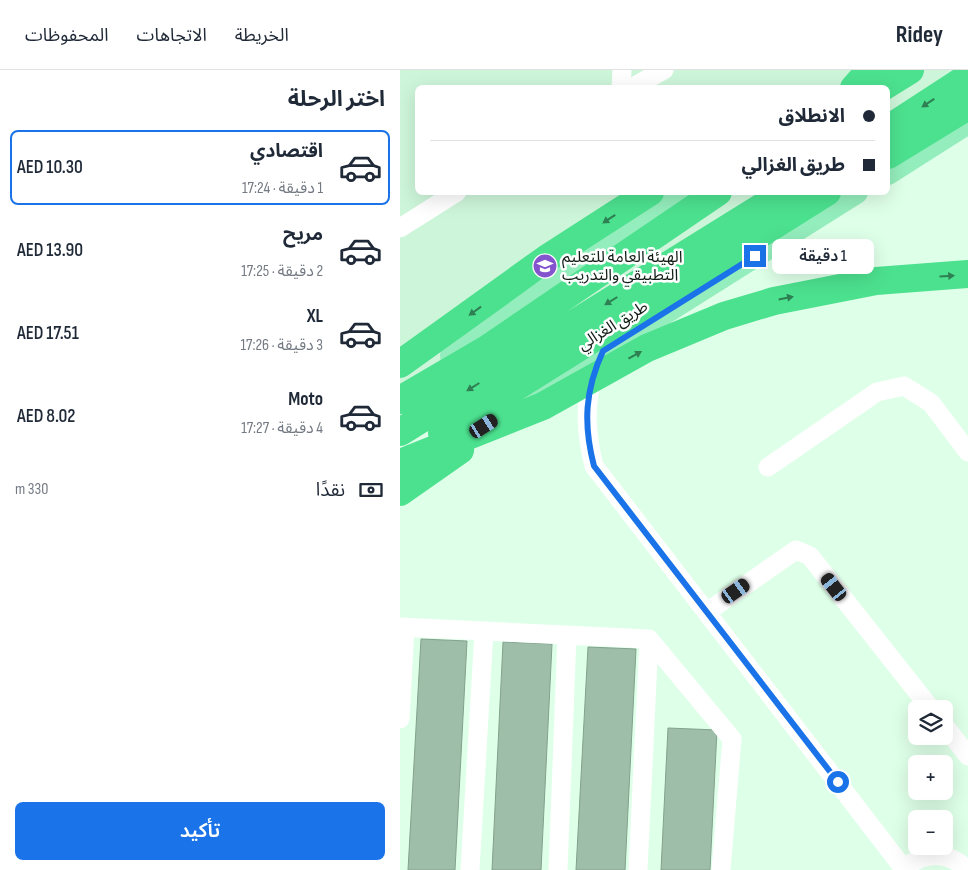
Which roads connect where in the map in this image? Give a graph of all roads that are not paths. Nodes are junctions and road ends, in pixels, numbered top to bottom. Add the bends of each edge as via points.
1 (622, 70) edge
2 (632, 70) edge
3 (647, 70) edge
4 (664, 70) edge
5 (870, 70) edge
6 (910, 70) edge
7 (968, 77) edge
8 (621, 85) edge
9 (636, 85) edge
10 (848, 85) edge
11 (857, 85) edge
12 (886, 85) edge
13 (968, 106) edge
14 (968, 122) edge
15 (890, 128) edge
16 (890, 154) edge
17 (890, 172) edge
18 (452, 195) edge
19 (645, 195) edge
20 (685, 195) edge
21 (714, 195) edge
22 (752, 195) edge
23 (781, 195) edge
24 (822, 195) edge
25 (851, 195) edge
26 (400, 228) edge
27 (711, 239) junction
28 (968, 274) edge
29 (594, 356) junction
30 (400, 364) edge
31 (400, 392) edge
32 (400, 400) edge
33 (400, 432) edge
34 (968, 452) edge
35 (400, 459) edge
36 (400, 463) edge
37 (768, 467) dead end
38 (400, 479) edge
39 (400, 492) edge
40 (707, 612) junction
41 (402, 627) edge
42 (484, 631) junction
43 (567, 635) junction
44 (649, 639) junction
45 (924, 700) edge
46 (400, 719) edge
47 (953, 737) edge
48 (968, 756) edge
49 (968, 849) edge
50 (950, 858) junction
51 (903, 869) edge
52 (470, 870) edge
53 (558, 870) edge
54 (638, 870) edge
55 (721, 870) edge
56 (967, 870) edge

1 - 8 street
2 - 3 street
4 - 9 street
5 - 10 main road
5 - 11 highway
6 - 12 highway
7 -> 15 highway
13 - 16 highway
14 - 17 main road
18 - 26 street
19 -> 30 highway via 546,259
20 - 31 main road
21 - 32 highway via 487,349
22 - 27 highway
23 - 27 highway, طريق الغزالي
24 - 35 highway, طريق الغزالي
25 - 29 main road, طريق الغزالي
27 -> 33 highway, طريق الغزالي
36 -> 28 highway via 542,406 646,348 724,316 774,300 876,281
29 - 38 main road, طريق الغزالي
29 - 39 highway
29 - 40 street via 587,433 594,466
34 - 37 street via 931,403 904,386 877,392
40 - 45 street via 796,550 810,556
40 - 51 street
41 - 42 street
41 - 46 street
42 - 43 street
42 - 52 street
43 - 44 street
43 - 53 street
44 - 54 street
44 - 55 street via 732,739
47 - 48 street
49 - 50 street
50 - 51 street via 934,855 918,859
50 - 56 street

